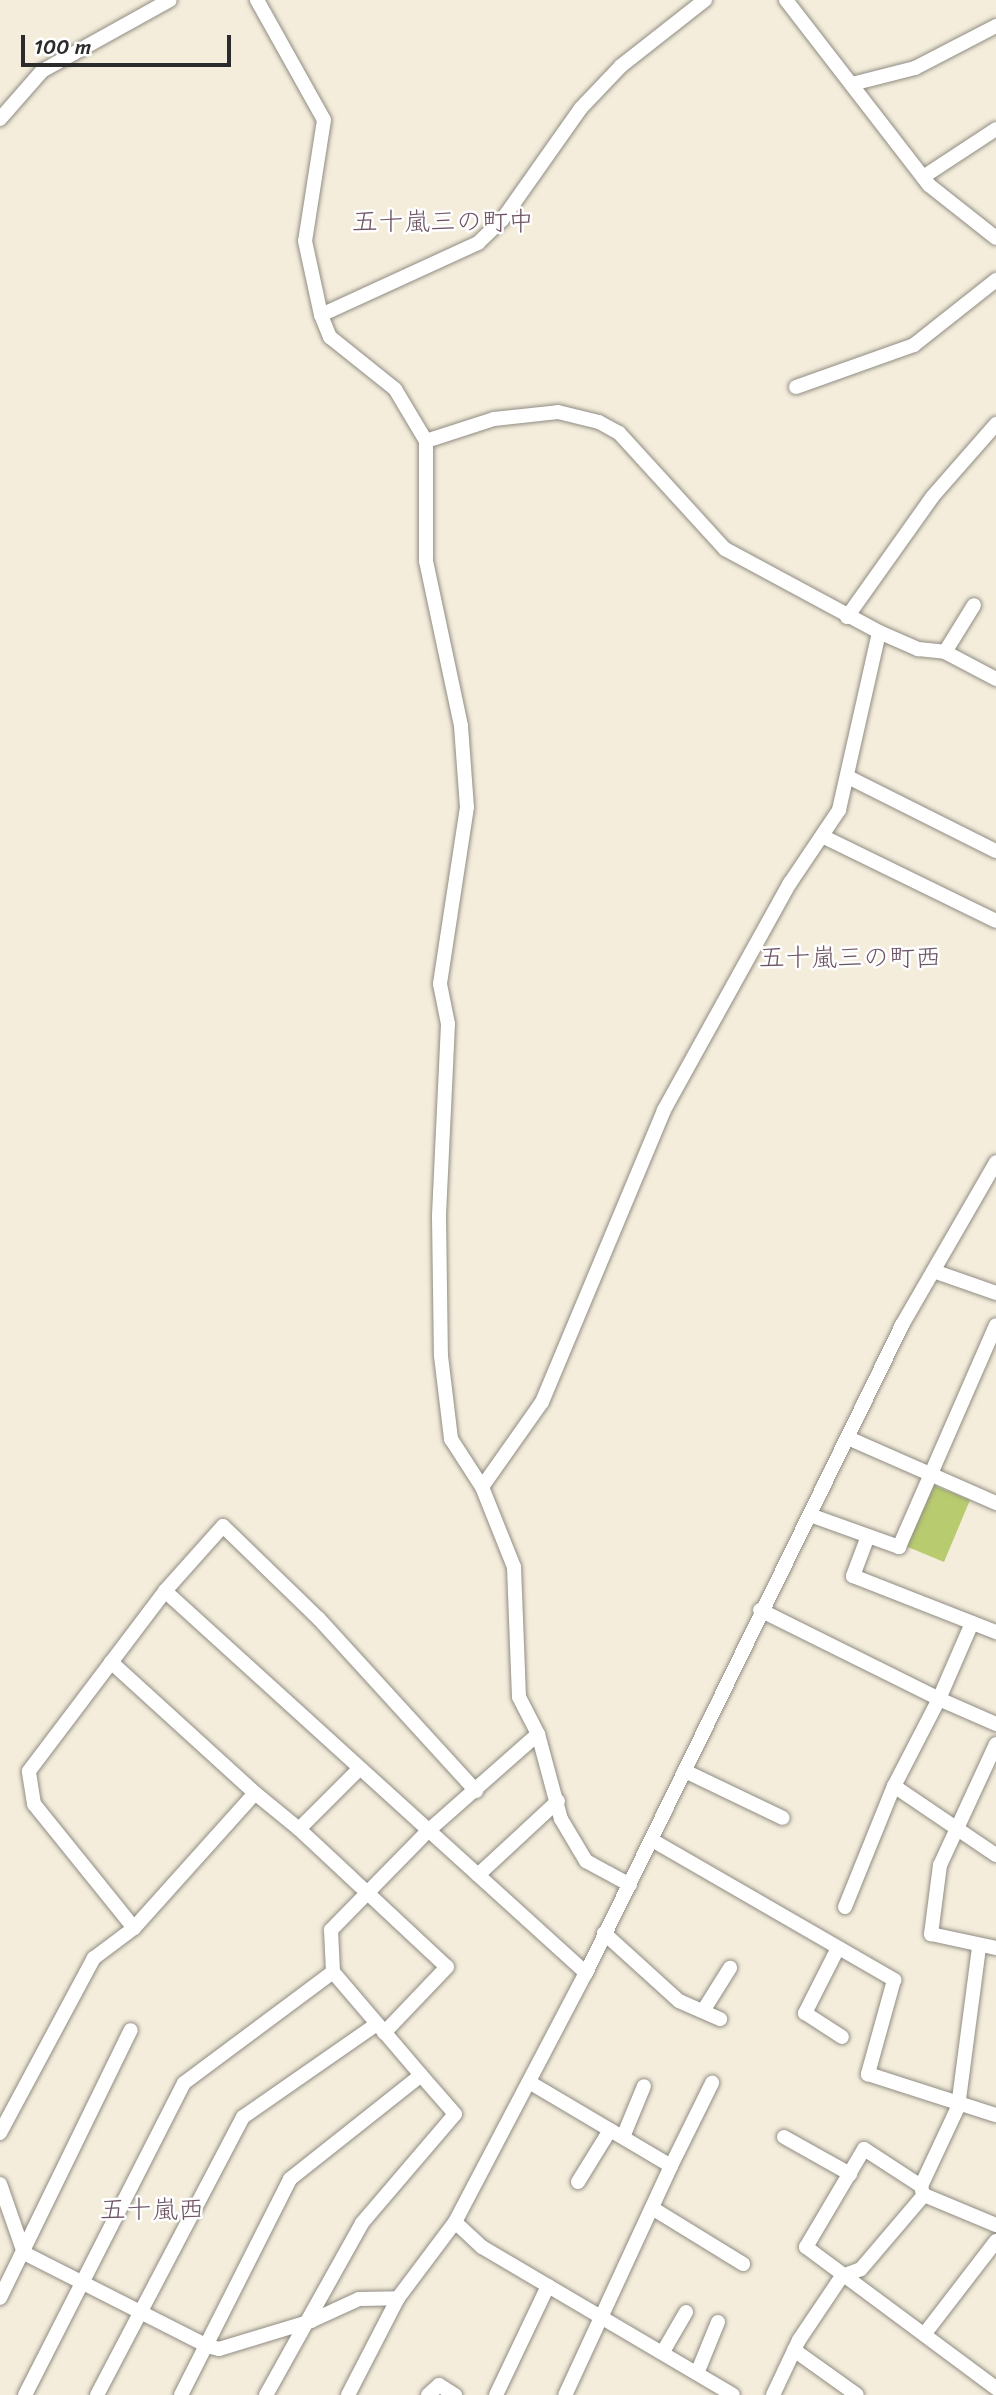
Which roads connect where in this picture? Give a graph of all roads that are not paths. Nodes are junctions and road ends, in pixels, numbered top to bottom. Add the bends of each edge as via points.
1 (170, 0) edge
2 (257, 0) edge
3 (705, 0) edge
4 (786, 0) edge
5 (996, 26) edge
6 (852, 84) junction
7 (0, 119) edge
8 (996, 129) edge
9 (923, 177) junction
10 (996, 238) edge
11 (996, 280) edge
12 (321, 315) junction
13 (796, 387) dead end
14 (996, 424) edge
15 (425, 441) junction
16 (974, 605) dead end
17 (847, 617) junction
18 (879, 632) junction
19 (945, 652) junction
20 (996, 679) edge
21 (850, 778) junction
22 (824, 836) junction
23 (996, 851) edge
24 (996, 921) edge
25 (996, 1162) edge
26 (936, 1272) junction
27 (996, 1293) edge
28 (996, 1325) edge
29 (848, 1438) junction
30 (928, 1476) junction
31 (482, 1487) junction
32 (996, 1503) edge
33 (810, 1515) junction
34 (868, 1536) junction
35 (165, 1591) junction
36 (760, 1610) junction
37 (972, 1623) junction
38 (996, 1632) edge
39 (111, 1662) junction
40 (939, 1699) junction
41 (996, 1724) edge
42 (538, 1734) junction
43 (996, 1744) edge
44 (360, 1768) junction
45 (687, 1772) junction
46 (894, 1786) junction
47 (476, 1791) junction
48 (255, 1793) junction
49 (558, 1801) junction
50 (783, 1818) dead end
51 (955, 1822) junction
52 (299, 1829) junction
53 (429, 1830) junction
54 (652, 1840) junction
55 (996, 1854) edge
56 (478, 1875) junction
57 (630, 1885) junction
58 (369, 1894) junction
59 (845, 1907) dead end
60 (134, 1928) junction
61 (604, 1933) junction
62 (979, 1947) junction
63 (996, 1948) edge
64 (837, 1950) junction
65 (730, 1968) dead end
66 (333, 1972) junction
67 (586, 1973) junction
68 (702, 2011) junction
69 (720, 2019) dead end
70 (380, 2029) junction
71 (131, 2030) dead end
72 (842, 2037) dead end
73 (421, 2075) junction
74 (529, 2082) junction
75 (712, 2083) dead end
76 (644, 2086) dead end
77 (958, 2107) junction
78 (996, 2115) edge
79 (0, 2133) edge
80 (617, 2134) junction
81 (784, 2137) dead end
82 (671, 2166) junction
83 (850, 2174) junction
84 (579, 2182) dead end
85 (0, 2184) edge
86 (923, 2191) junction
87 (652, 2208) junction
88 (455, 2222) junction
89 (996, 2225) edge
90 (996, 2241) edge
91 (24, 2253) junction
92 (743, 2264) dead end
93 (842, 2276) junction
94 (83, 2283) junction
95 (548, 2286) junction
96 (0, 2298) edge
97 (398, 2298) junction
98 (138, 2311) junction
99 (686, 2312) dead end
100 (601, 2316) junction
101 (311, 2320) junction
102 (718, 2322) dead end
103 (926, 2332) junction
104 (207, 2346) junction
105 (664, 2350) junction
106 (794, 2350) junction
107 (698, 2371) junction
108 (994, 2383) edge
109 (777, 2393) edge
110 (25, 2395) edge
111 (97, 2395) edge
112 (181, 2395) edge
113 (267, 2395) edge
114 (348, 2395) edge
115 (428, 2395) edge
116 (455, 2395) edge
117 (496, 2395) edge
118 (565, 2395) edge
119 (733, 2395) edge
120 (857, 2395) edge

1 - 7 street via 42,71
2 - 12 street via 324,120 326,140 305,241
3 - 12 street via 621,66 581,108 502,219 478,243 436,267
4 - 6 street
5 - 6 street via 915,68
6 - 9 street
8 - 9 street
9 - 10 street
11 - 13 street via 914,345
12 - 15 street via 330,337 395,389
14 - 17 street via 933,496
15 - 17 street via 455,428 532,415 574,413 599,422 619,433 725,549
15 - 31 street via 426,561 461,726 467,807 440,984 448,1024 439,1217 441,1356 451,1439
16 - 19 street
17 - 18 street
18 - 19 street via 918,649
18 - 21 street
19 - 20 street
21 - 22 street
21 - 23 street
22 - 24 street
22 - 31 street via 790,883 664,1110 542,1402
25 - 26 street
26 - 27 street
26 - 29 street via 902,1325
28 - 30 street
29 - 30 street
29 - 33 street
30 - 32 street
30 - 34 street via 899,1547
31 - 42 street via 514,1567 519,1697
33 - 34 street
33 - 36 street
34 - 37 street via 853,1576
35 - 39 street
35 - 44 street
35 - 47 street via 223,1526 319,1619
36 - 40 street
36 - 45 street
37 - 38 street
37 - 40 street
39 - 48 street
39 - 60 street via 29,1771 28,1788
40 - 41 street
40 - 46 street
42 - 47 street
42 - 49 street
43 - 51 street
44 - 52 street
44 - 53 street
45 - 50 street
45 - 54 street
46 - 51 street
46 - 59 street
47 - 53 street
48 - 52 street
48 - 60 street
49 - 56 street
49 - 57 street via 586,1861
51 - 55 street
51 - 62 street via 940,1865 931,1934
52 - 58 street
53 - 56 street
53 - 58 street
54 - 57 street
54 - 64 street
56 - 67 street
57 - 61 street
58 - 66 street via 331,1930
58 - 70 street via 447,1967
60 - 79 street via 94,1958
61 - 67 street
61 - 68 street via 680,2001
62 - 63 street
62 - 77 street
64 - 72 street via 805,2013
64 - 77 street via 894,1980 869,2074
65 - 68 street
66 - 70 street
66 - 94 street via 184,2083
67 - 74 street
68 - 69 street
70 - 73 street
70 - 98 street via 243,2117
71 - 91 street
73 - 101 street via 455,2113 362,2223
73 - 104 street via 290,2179
74 - 80 street
74 - 88 street
75 - 82 street
76 - 80 street
77 - 78 street
77 - 86 street
80 - 82 street
80 - 84 street
81 - 83 street
82 - 87 street
83 - 86 street via 864,2149
83 - 93 street via 806,2248
85 - 91 street
86 - 89 street
86 - 93 street via 861,2269
87 - 92 street
87 - 100 street
88 - 95 street via 482,2247
88 - 97 street
90 - 103 street
91 - 94 street
91 - 96 street
93 - 103 street
93 - 106 street
94 - 98 street
94 - 110 street
95 - 100 street
95 - 117 street
97 - 101 street via 359,2299
97 - 114 street
98 - 104 street
98 - 111 street
99 - 105 street
100 - 105 street
100 - 118 street
101 - 104 street via 219,2349
101 - 113 street
102 - 107 street
103 - 108 street
104 - 112 street
105 - 107 street
106 - 109 street
106 - 120 street
107 - 119 street
115 - 116 street via 439,2385

